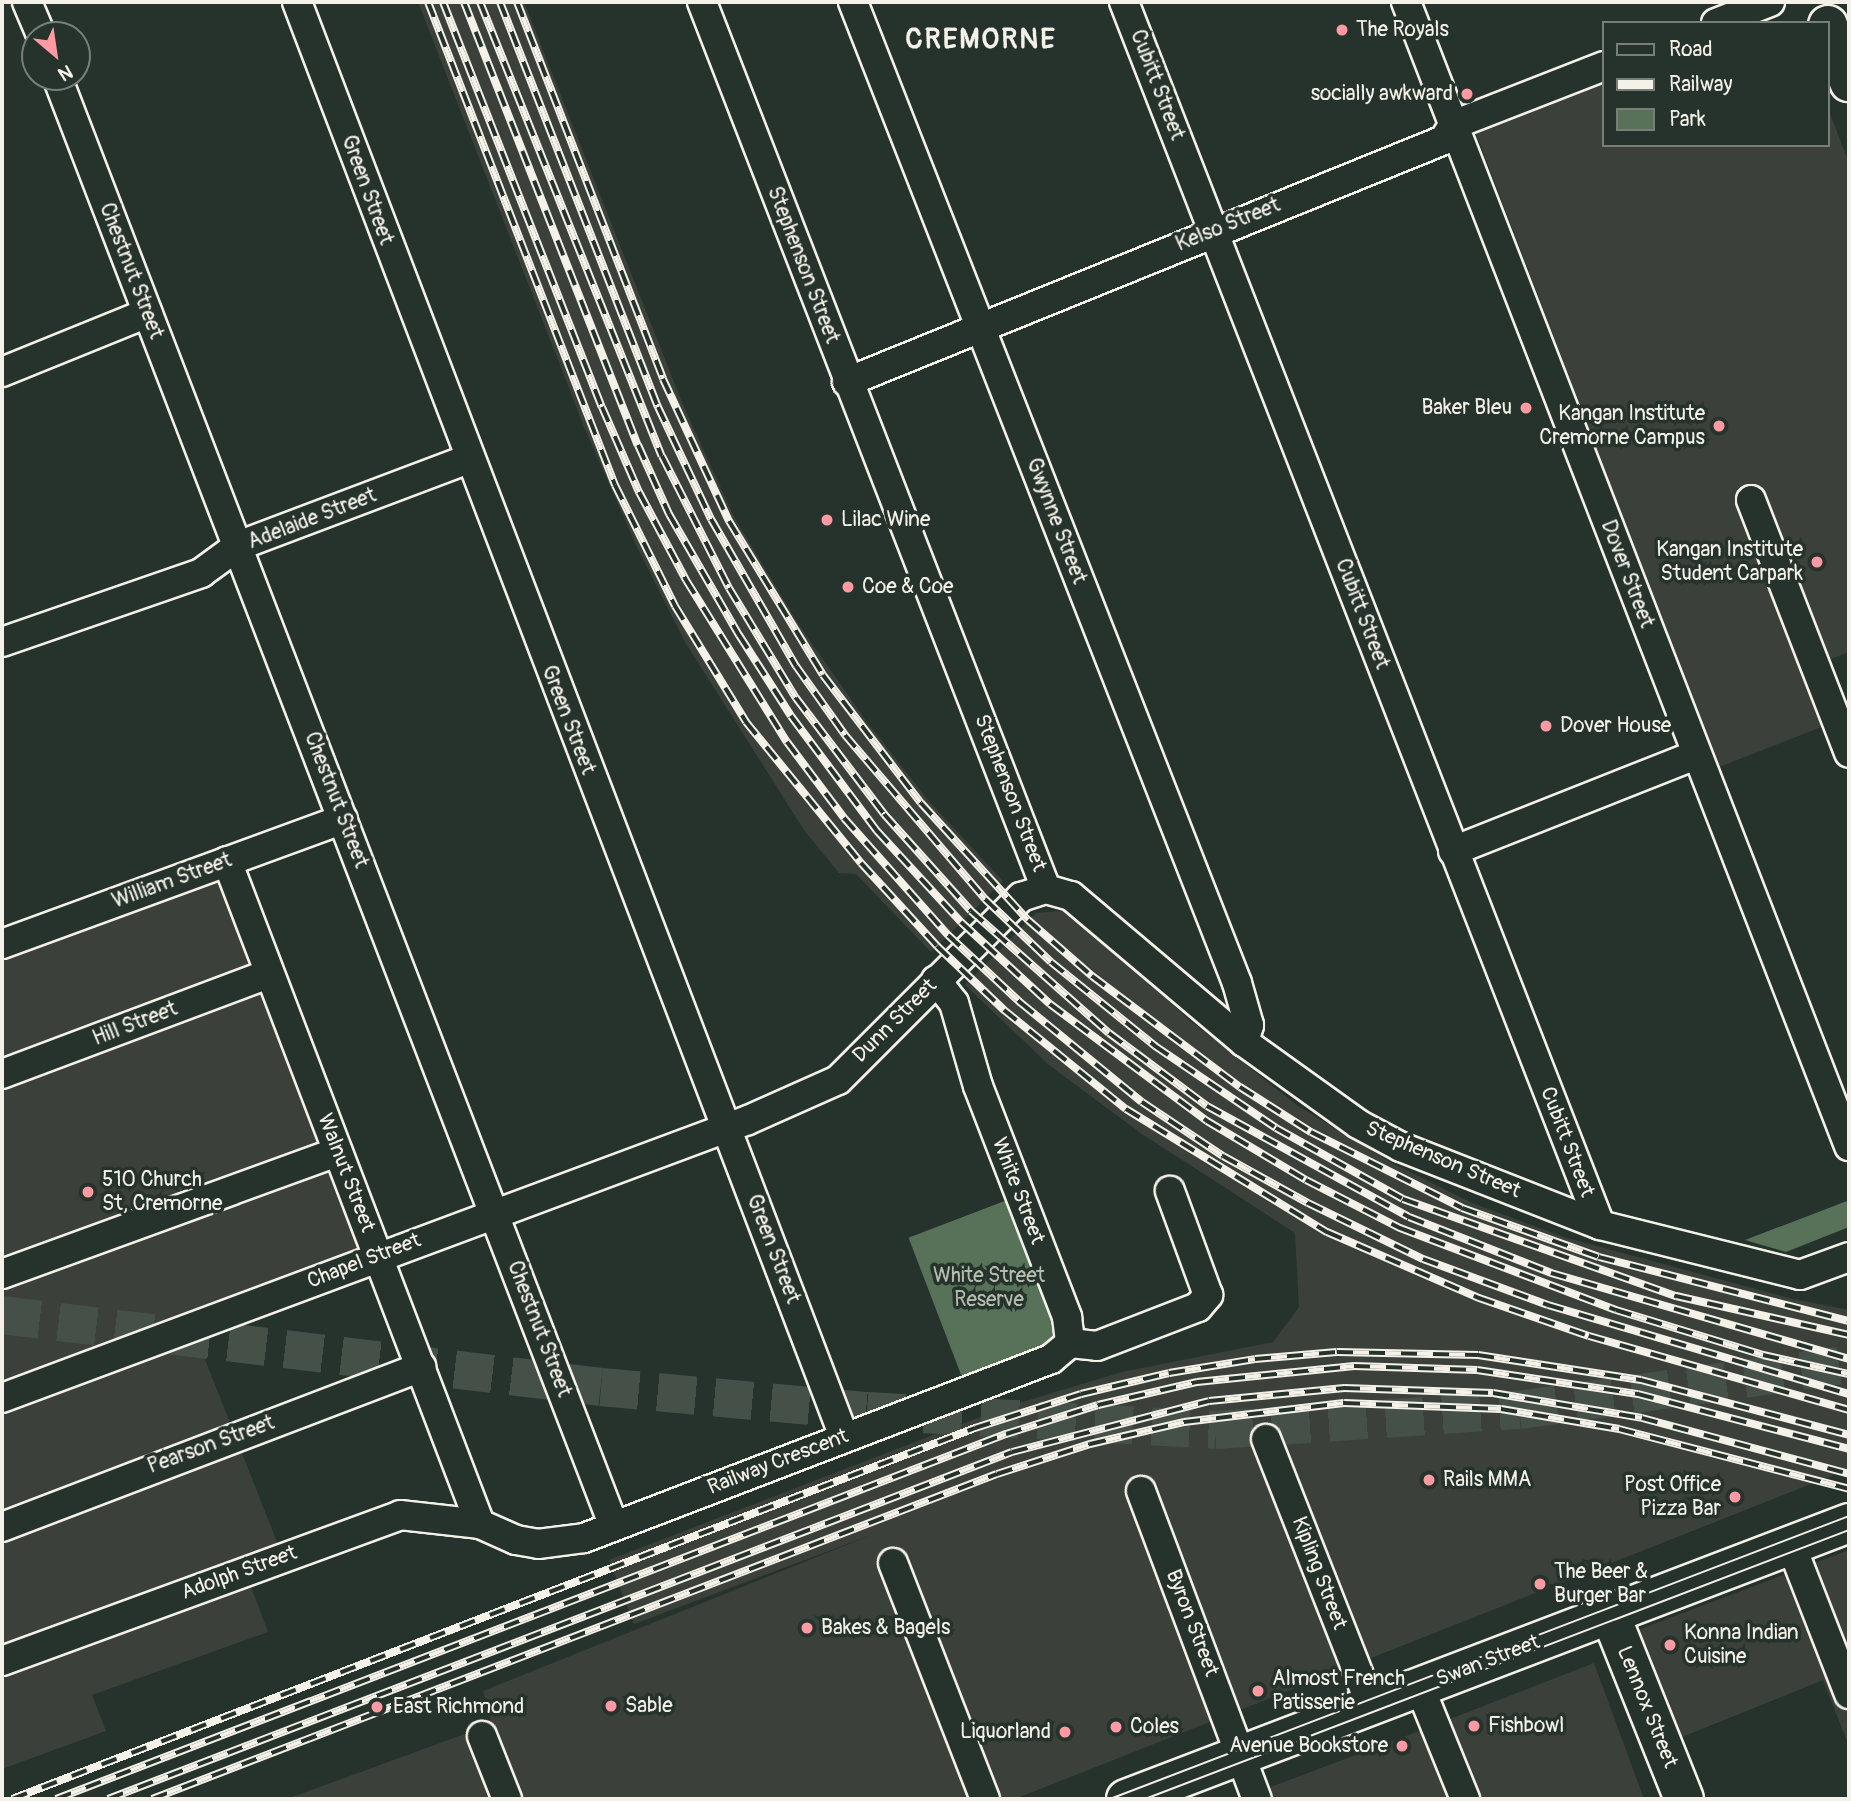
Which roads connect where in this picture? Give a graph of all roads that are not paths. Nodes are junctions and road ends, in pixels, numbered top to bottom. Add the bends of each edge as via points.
1 (27, 2) edge
2 (297, 2) edge
3 (702, 2) edge
4 (853, 2) edge
5 (1124, 2) edge
6 (1406, 2) edge
7 (1770, 2) edge
8 (1820, 2) edge
9 (35, 21) edge
10 (1721, 21) edge
11 (1827, 21) edge
12 (1830, 30) edge
13 (1602, 67) edge
14 (1849, 82) edge
15 (62, 91) edge
16 (1453, 125) junction
17 (1215, 231) junction
18 (147, 313) junction
19 (980, 327) junction
20 (2, 372) edge
21 (847, 382) junction
22 (468, 459) junction
23 (1751, 500) dead end
24 (238, 547) junction
25 (2, 642) edge
26 (1849, 753) edge
27 (1696, 755) junction
28 (343, 819) junction
29 (1453, 851) junction
30 (226, 861) junction
31 (1046, 889) junction
32 (2, 944) edge
33 (268, 974) junction
34 (936, 980) junction
35 (1244, 1042) junction
36 (2, 1074) edge
37 (725, 1125) junction
38 (1849, 1146) edge
39 (337, 1152) junction
40 (1170, 1191) dead end
41 (495, 1212) junction
42 (1600, 1226) junction
43 (377, 1256) junction
44 (1849, 1257) edge
45 (2, 1274) edge
46 (1070, 1343) junction
47 (422, 1367) junction
48 (2, 1398) edge
49 (844, 1437) junction
50 (1266, 1439) dead end
51 (1141, 1491) dead end
52 (1849, 1523) edge
53 (480, 1524) junction
54 (613, 1524) junction
55 (2, 1527) edge
56 (1791, 1545) junction
57 (893, 1563) dead end
58 (1610, 1614) junction
59 (2, 1661) edge
60 (1420, 1688) junction
61 (1849, 1694) edge
62 (1371, 1706) junction
63 (482, 1736) dead end
64 (1242, 1755) junction
65 (507, 1799) edge
66 (985, 1799) edge
67 (1126, 1799) edge
68 (1257, 1799) edge
69 (1465, 1799) edge
70 (1684, 1799) edge

1 - 9 street
2 - 22 street, Green Street
3 - 21 street, Stephenson Street
4 - 19 street, Gwynne Street
5 - 17 street, Cubitt Street
6 - 16 street, Dover Street
7 - 10 street
8 - 11 main road
12 - 14 main road
13 - 16 street, Kelso Street
15 - 18 street, Chestnut Street
16 - 17 street, Kelso Street via 1444,140
16 - 27 street, Dover Street
17 - 19 street, Kelso Street
17 - 29 street, Cubitt Street
18 - 20 street
18 - 24 street, Chestnut Street
19 - 21 street, Kelso Street
19 - 35 street, Gwynne Street via 1237,983 1249,1025
21 - 31 street, Stephenson Street
22 - 24 street, Adelaide Street
22 - 37 street, Green Street
23 - 26 street
24 - 25 street, Adelaide Street via 201,573
24 - 28 street, Chestnut Street
27 - 29 street
27 - 38 street, Dover Street
28 - 30 street, William Street
28 - 41 street, Chestnut Street
29 - 42 street, Cubitt Street
30 - 32 street, William Street
30 - 33 street, Walnut Street
31 - 34 street, Dunn Street via 1021,897
31 - 35 street, Stephenson Street via 1070,896
33 - 36 street, Hill Street
33 - 39 street, Walnut Street
34 - 37 street, Dunn Street via 838,1080 748,1120
34 - 46 street, White Street via 954,1003 978,1086 1067,1317
35 - 42 street, Stephenson Street via 1358,1124 1401,1147
37 - 41 street, Chapel Street
37 - 49 street, Green Street
39 - 43 street, Walnut Street
39 - 45 street
40 - 46 street via 1208,1295 1198,1307 1097,1346
41 - 43 street, Chapel Street
41 - 54 street, Chestnut Street
42 - 44 street, Stephenson Street via 1800,1275
43 - 47 street, Walnut Street
43 - 48 street, Chapel Street
46 - 49 street, Railway Crescent via 1051,1359
47 - 53 street, Walnut Street
47 - 55 street, Pearson Street
49 - 54 street, Railway Crescent
50 - 62 street, Kipling Street
51 - 64 street, Byron Street
52 - 56 main road, Swan Street
53 - 54 street, Railway Crescent via 538,1544 584,1538
53 - 59 street, Adolph Street via 418,1516 383,1519
56 - 58 main road, Swan Street
56 - 61 street
57 - 66 street
58 - 60 main road, Swan Street
58 - 70 main road, Lennox Street
60 - 62 main road, Swan Street
60 - 69 street
62 - 64 main road, Swan Street
63 - 65 street
64 - 67 main road, Swan Street
64 - 68 street, Byron Street

